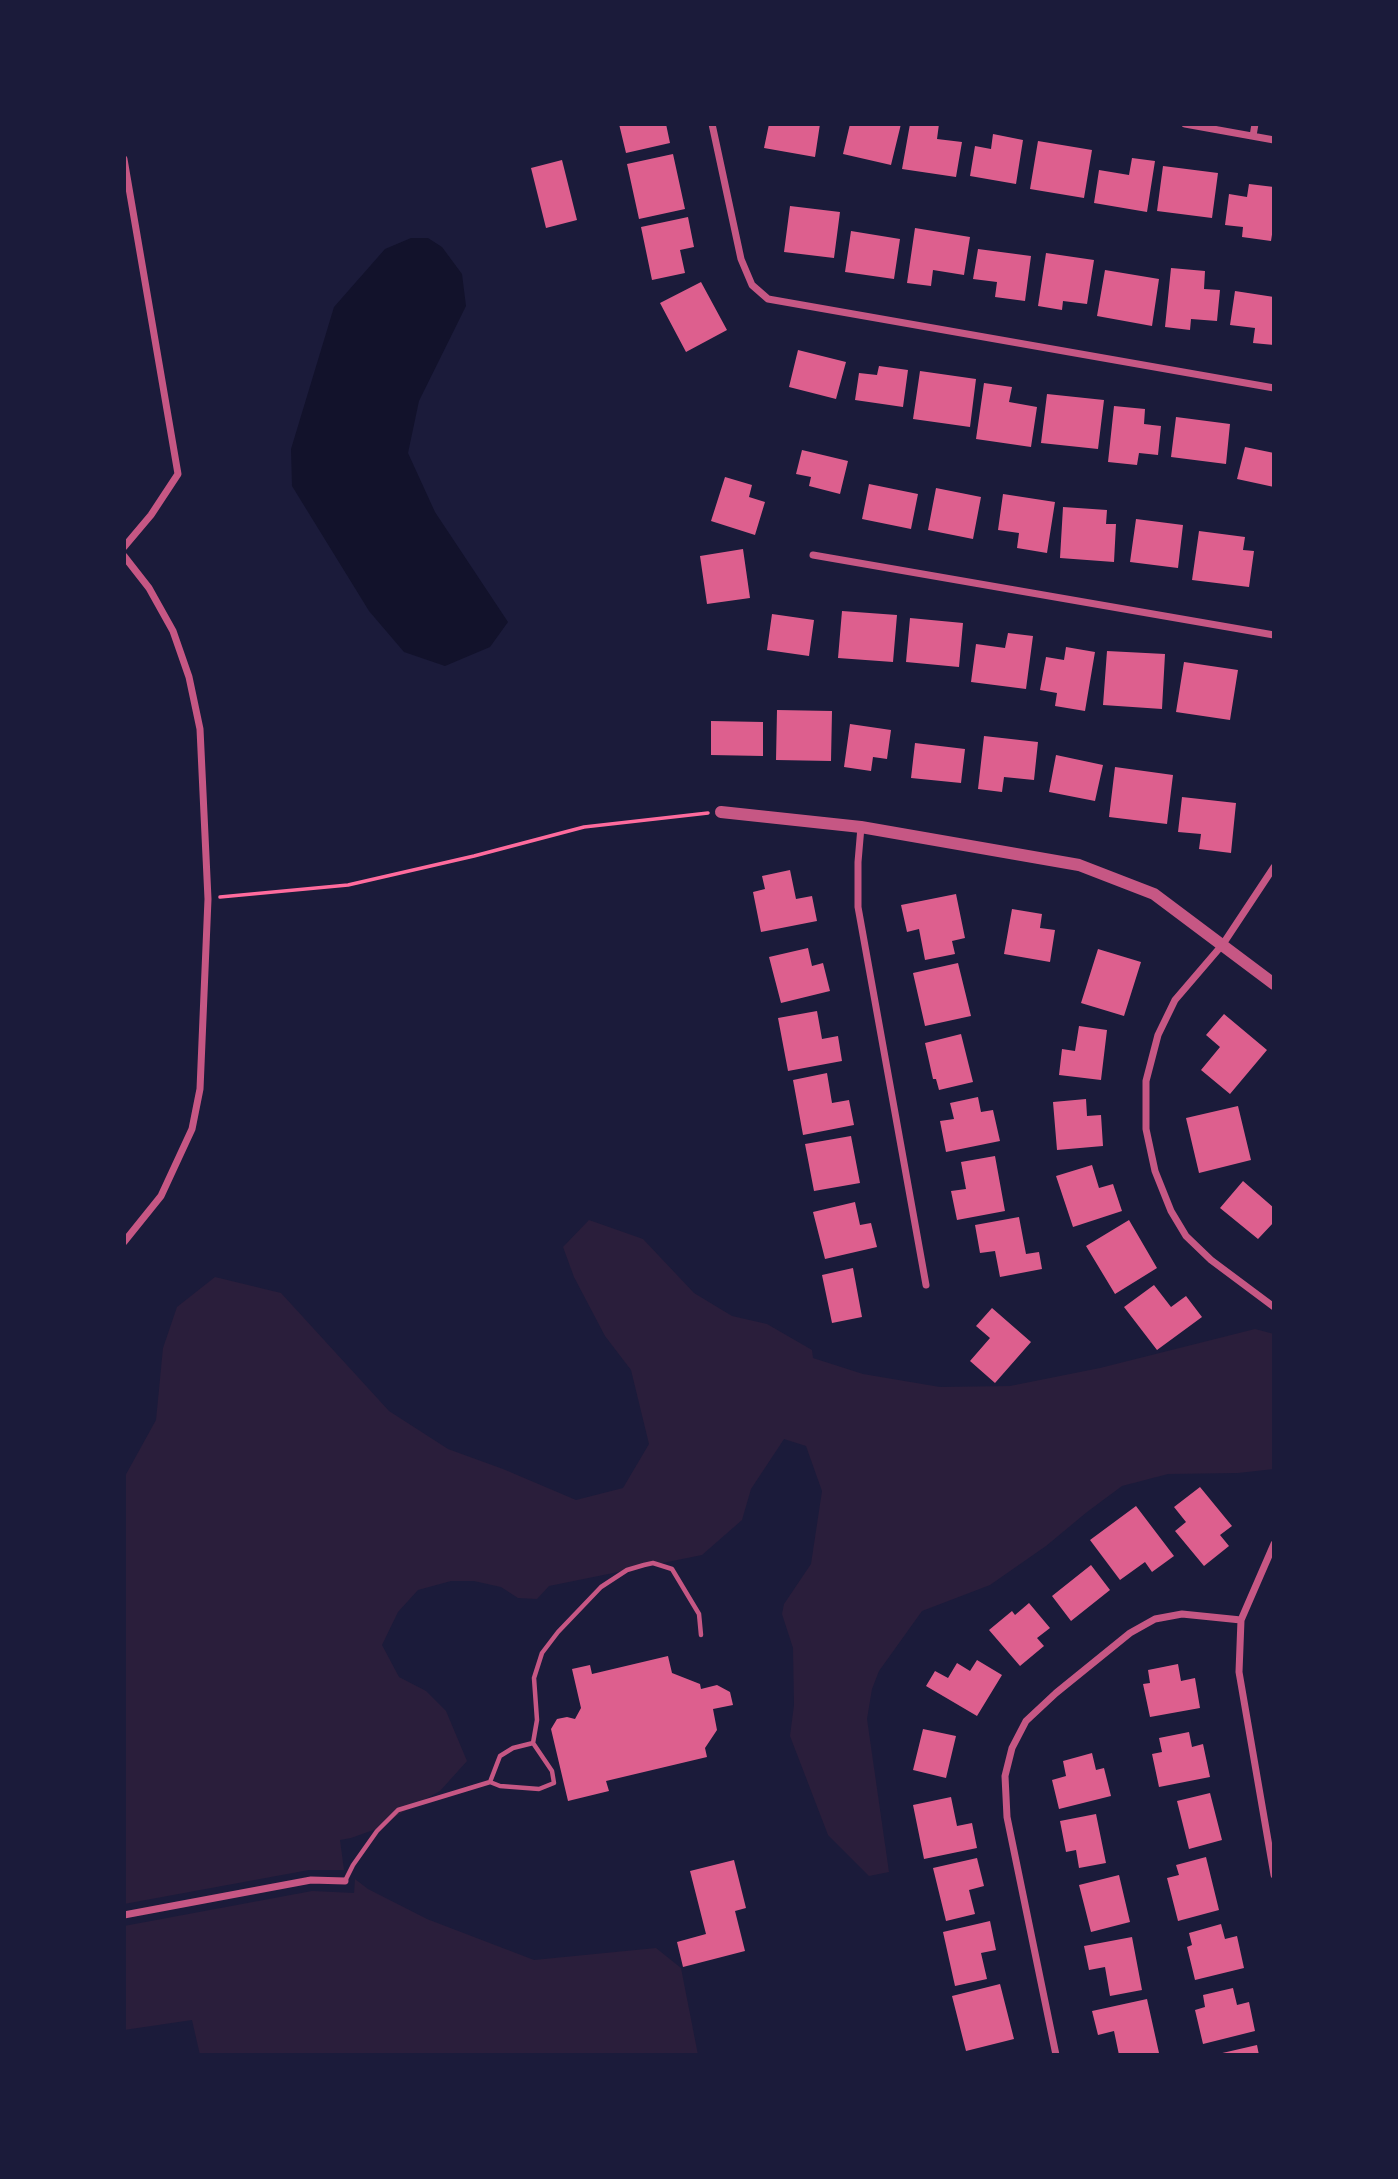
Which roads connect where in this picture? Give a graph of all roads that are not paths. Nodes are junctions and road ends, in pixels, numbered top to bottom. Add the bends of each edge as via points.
1 (712, 124) edge
2 (1185, 124) edge
3 (1255, 124) edge
4 (1253, 136) junction
5 (1274, 140) edge
6 (124, 159) edge
7 (1274, 388) edge
8 (124, 547) edge
9 (813, 555) dead end
10 (124, 556) edge
11 (1274, 635) edge
12 (721, 812) road end
13 (861, 827) junction
14 (1274, 867) edge
15 (1223, 944) junction
16 (1274, 984) edge
17 (124, 1242) edge
18 (926, 1285) dead end
19 (1274, 1307) edge
20 (1274, 1544) edge
21 (1241, 1620) junction
22 (701, 1635) dead end
23 (534, 1743) junction
24 (490, 1782) junction
25 (1274, 1875) edge
26 (345, 1881) joint
27 (124, 1915) edge
28 (1056, 2055) edge

1 - 7 street via 741,259 752,285 768,299
2 - 4 street
3 - 4 street
4 - 5 street
6 - 8 street via 178,474
9 - 11 street
10 - 17 street via 173,631 189,677 200,729 208,899 200,1089 192,1129 161,1196
12 - 13 street
13 - 15 street via 1079,865 1154,894
13 - 18 street via 858,906
14 - 15 street
15 - 16 street
15 - 19 street via 1175,999 1158,1035 1146,1081 1146,1129 1155,1171 1186,1236
20 - 21 street
21 - 25 street via 1239,1672
21 - 28 street via 1182,1614 1138,1628 1036,1712 1012,1748 1005,1776 1007,1816
22 - 23 lane via 699,1614 672,1569 653,1563 626,1570 601,1587 542,1653 534,1678
23 - 24 lane via 500,1756
23 - 24 lane via 552,1771 554,1783 539,1789
24 - 26 lane via 398,1810 377,1831
26 - 27 street via 311,1881

